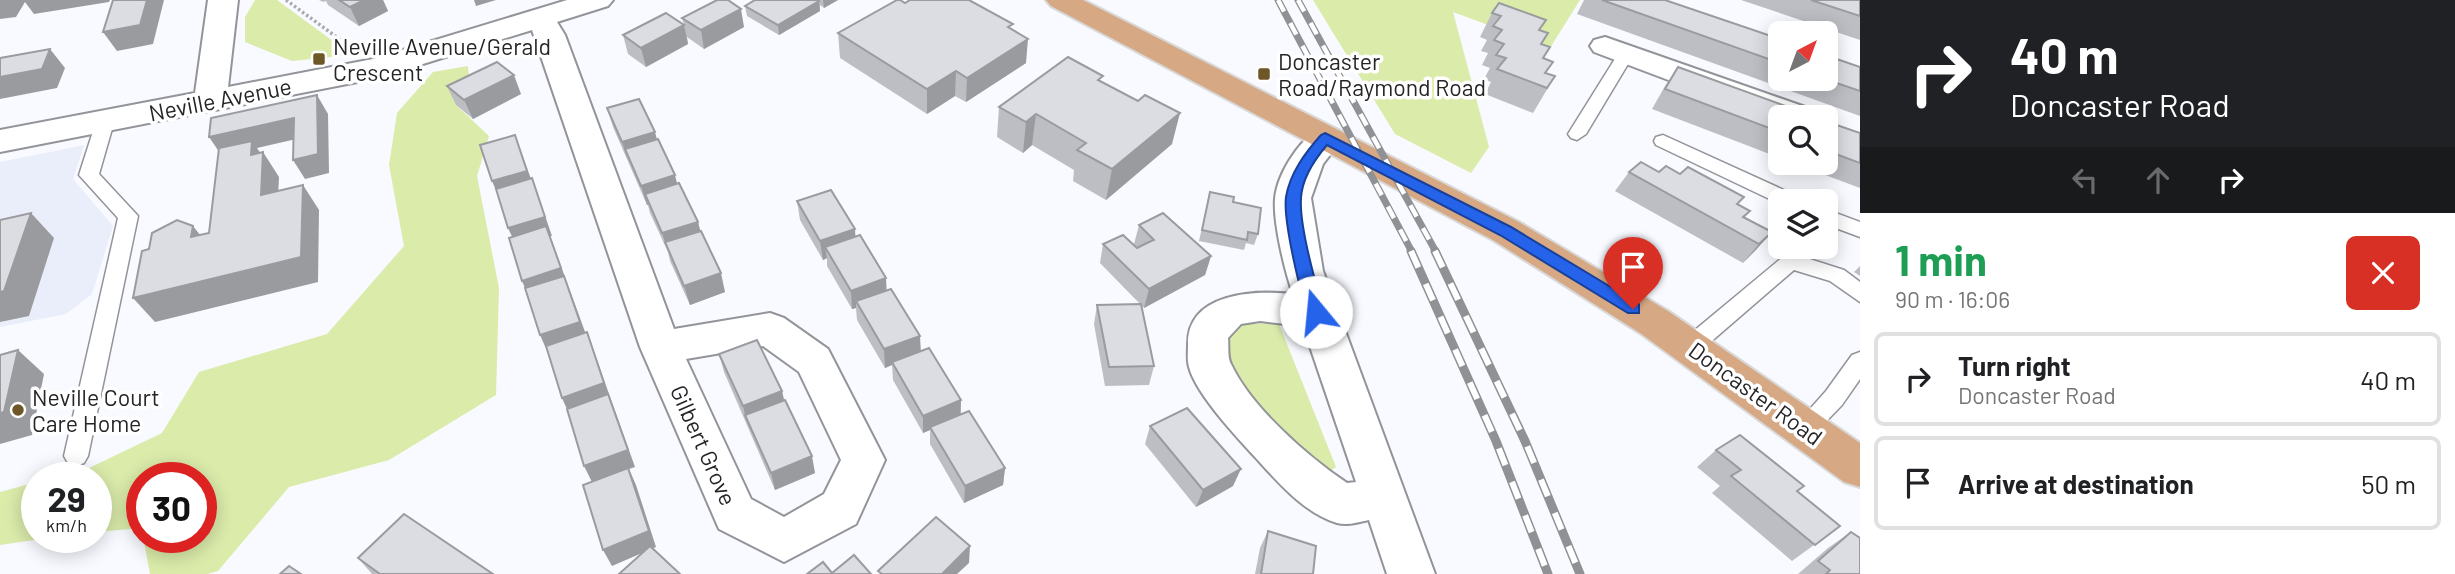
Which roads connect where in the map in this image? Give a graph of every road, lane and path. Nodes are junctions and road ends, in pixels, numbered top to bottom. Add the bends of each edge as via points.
1 (223, 0) edge
2 (286, 0) edge
3 (598, 0) edge
4 (1061, 0) edge
5 (540, 19) junction
6 (1616, 50) joint
7 (378, 68) junction
8 (210, 101) junction
9 (1768, 106) edge
10 (105, 122) junction
11 (1577, 134) dead end
12 (1325, 138) junction
13 (0, 141) edge
14 (1663, 141) dead end
15 (1768, 191) edge
16 (1838, 221) edge
17 (1860, 230) edge
18 (1860, 294) edge
19 (1316, 312) junction
20 (1690, 346) junction
21 (660, 347) junction
22 (1860, 361) edge
23 (1805, 428) junction
24 (76, 456) dead end
25 (1860, 468) edge
26 (1384, 498) junction
27 (1410, 574) edge

1 - 8 street
2 - 7 path
3 - 5 street, Neville Avenue
4 - 12 highway, Doncaster Road
5 - 7 street, Neville Avenue
5 - 21 street, Gilbert Grove via 550,35
6 - 9 street
6 - 11 lane
7 - 8 street, Neville Avenue
8 - 10 street, Neville Avenue
10 - 13 street, Neville Avenue
10 - 24 lane via 89,175 128,216
12 - 19 street via 1307,160 1293,198 1304,271
12 - 20 highway, Doncaster Road via 1506,231
14 - 15 lane
16 - 17 lane
18 - 20 lane via 1837,275 1791,261
19 - 26 street
19 - 26 street via 1260,306 1230,311 1208,333 1209,366 1241,413 1303,478 1341,504
20 - 23 highway, Doncaster Road
21 - 21 street, Gilbert Grove via 770,329 814,361 863,460 840,509 785,541 735,514
22 - 23 lane
23 - 25 highway, Doncaster Road
26 - 27 street

